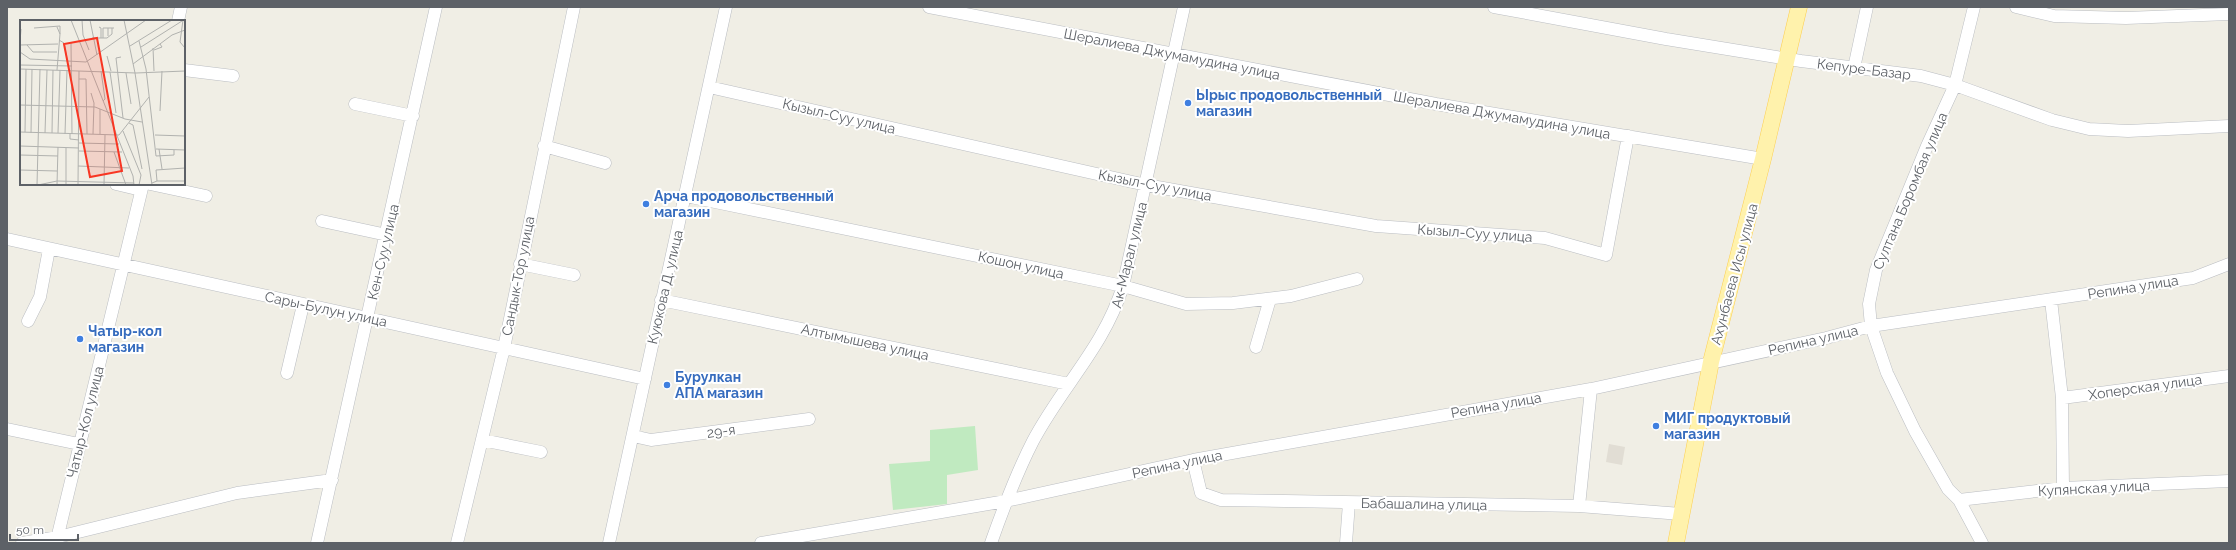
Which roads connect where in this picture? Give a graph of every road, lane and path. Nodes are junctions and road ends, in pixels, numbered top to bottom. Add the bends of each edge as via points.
1 (181, 7) edge
2 (436, 7) edge
3 (574, 7) edge
4 (726, 7) edge
5 (928, 7) edge
6 (1184, 7) edge
7 (1494, 7) edge
8 (1798, 7) edge
9 (1867, 7) edge
10 (1974, 7) edge
11 (2016, 7) edge
12 (2229, 14) edge
13 (178, 20) edge
14 (1175, 56) junction
15 (1787, 58) junction
16 (1854, 68) junction
17 (185, 70) edge
18 (233, 76) dead end
19 (1955, 85) junction
20 (709, 87) junction
21 (356, 104) dead end
22 (413, 116) junction
23 (2229, 126) edge
24 (1628, 136) junction
25 (544, 146) junction
26 (1764, 159) junction
27 (605, 163) dead end
28 (130, 185) edge
29 (1146, 185) junction
30 (145, 186) edge
31 (206, 196) dead end
32 (686, 196) junction
33 (322, 221) dead end
34 (387, 235) junction
35 (7, 239) edge
36 (49, 249) junction
37 (1606, 255) joint
38 (123, 264) junction
39 (520, 264) junction
40 (2229, 264) edge
41 (574, 276) dead end
42 (1356, 279) dead end
43 (1123, 286) junction
44 (1270, 299) junction
45 (662, 300) junction
46 (2051, 300) junction
47 (303, 305) junction
48 (368, 318) junction
49 (28, 321) dead end
50 (1871, 326) junction
51 (1256, 347) dead end
52 (504, 348) junction
53 (1711, 362) junction
54 (287, 373) dead end
55 (2229, 376) edge
56 (645, 379) junction
57 (1069, 384) junction
58 (1591, 388) junction
59 (2062, 398) junction
60 (809, 419) dead end
61 (7, 429) edge
62 (632, 436) junction
63 (482, 440) junction
64 (79, 444) junction
65 (541, 452) dead end
66 (1193, 460) junction
67 (332, 480) junction
68 (2229, 481) edge
69 (2063, 488) junction
70 (1959, 500) junction
71 (1006, 501) junction
72 (1349, 503) junction
73 (1579, 506) junction
74 (1681, 514) junction
75 (57, 540) edge
76 (22, 543) edge
77 (317, 543) edge
78 (457, 543) edge
79 (610, 543) edge
80 (761, 543) edge
81 (991, 543) edge
82 (1346, 543) edge
83 (1676, 543) edge
84 (1982, 543) edge

1 - 13 street
2 - 22 street, Кен-Суу улица
3 - 25 street, Сандык-Тор улица
4 - 20 street, Куюкова Д. улица
5 - 14 street, Шералиева Джумамудина улица
6 - 14 street, Ак-Марал улица
7 - 15 street, Кепуре-Базар via 1666,39
8 - 15 main road, Ахунбаева Исы улица
9 - 16 street
10 - 19 street, Султана Боромбая улица
11 - 12 street via 2054,16 2126,18
14 - 24 street, Шералиева Джумамудина улица
14 - 29 street, Ак-Марал улица
15 - 16 street, Кепуре-Базар
15 - 26 main road, Ахунбаева Исы улица
16 - 19 street, Кепуре-Базар via 1921,76
17 - 18 street
19 - 23 street, Кепуре-Базар via 2052,120 2089,129 2128,131
19 - 50 street, Султана Боромбая улица via 1876,270 1869,304
20 - 29 street, Кызыл-Суу улица
20 - 32 street, Куюкова Д. улица
21 - 22 street
22 - 34 street, Кен-Суу улица
24 - 26 street, Шералиева Джумамудина улица
24 - 37 street, Шералиева Джумамудина улица
25 - 27 street
25 - 39 street, Сандык-Тор улица
26 - 53 main road, Ахунбаева Исы улица
28 - 30 street
29 - 37 street, Кызыл-Суу улица via 1376,226 1544,238
29 - 43 street, Ак-Марал улица
30 - 31 street
30 - 38 street, Чатыр-Кол улица
32 - 43 street, Кошон улица
32 - 45 street, Куюкова Д. улица
33 - 34 street
34 - 48 street, Кен-Суу улица
35 - 36 street, Сары-Булун улица
36 - 38 street, Сары-Булун улица
36 - 49 street via 40,297
38 - 47 street, Сары-Булун улица
38 - 64 street, Чатыр-Кол улица
39 - 41 street
39 - 52 street, Сандык-Тор улица
40 - 46 street, Репина улица via 2193,278
42 - 44 street, Кошон улица
43 - 44 street, Кошон улица via 1186,304
43 - 57 street, Ак-Марал улица via 1116,312
44 - 51 street
45 - 56 street, Куюкова Д. улица
45 - 57 street, Алтымышева улица
46 - 50 street, Репина улица
46 - 59 street
47 - 48 street, Сары-Булун улица
47 - 54 street
48 - 52 street, Сары-Булун улица
48 - 67 street, Кен-Суу улица
50 - 53 street, Репина улица
50 - 70 street, Султана Боромбая улица via 1887,373 1915,431 1948,489
52 - 56 street, Сары-Булун улица
52 - 63 street, Сандык-Тор улица
53 - 58 street, Репина улица
53 - 74 main road, Ахунбаева Исы улица
55 - 59 street, Хоперская улица
56 - 62 street, Куюкова Д. улица
57 - 71 street, Ак-Марал улица via 1033,441
58 - 66 street, Репина улица
58 - 73 street
59 - 69 street
60 - 62 street, 29-я via 651,440
61 - 64 street
62 - 79 street, Куюкова Д. улица
63 - 65 street
63 - 78 street, Сандык-Тор улица
64 - 75 street, Чатыр-Кол улица
66 - 71 street, Репина улица
66 - 72 street, Бабашалина улица via 1201,493 1221,500
67 - 75 street via 237,493
67 - 77 street, Кен-Суу улица
68 - 69 street, Купянская улица
69 - 70 street, Купянская улица
70 - 84 street, Султана Боромбая улица
71 - 80 street, Репина улица
71 - 81 street, Ак-Марал улица
72 - 73 street, Бабашалина улица
72 - 82 street
73 - 74 street, Бабашалина улица
74 - 83 main road, Ахунбаева Исы улица
75 - 76 street

